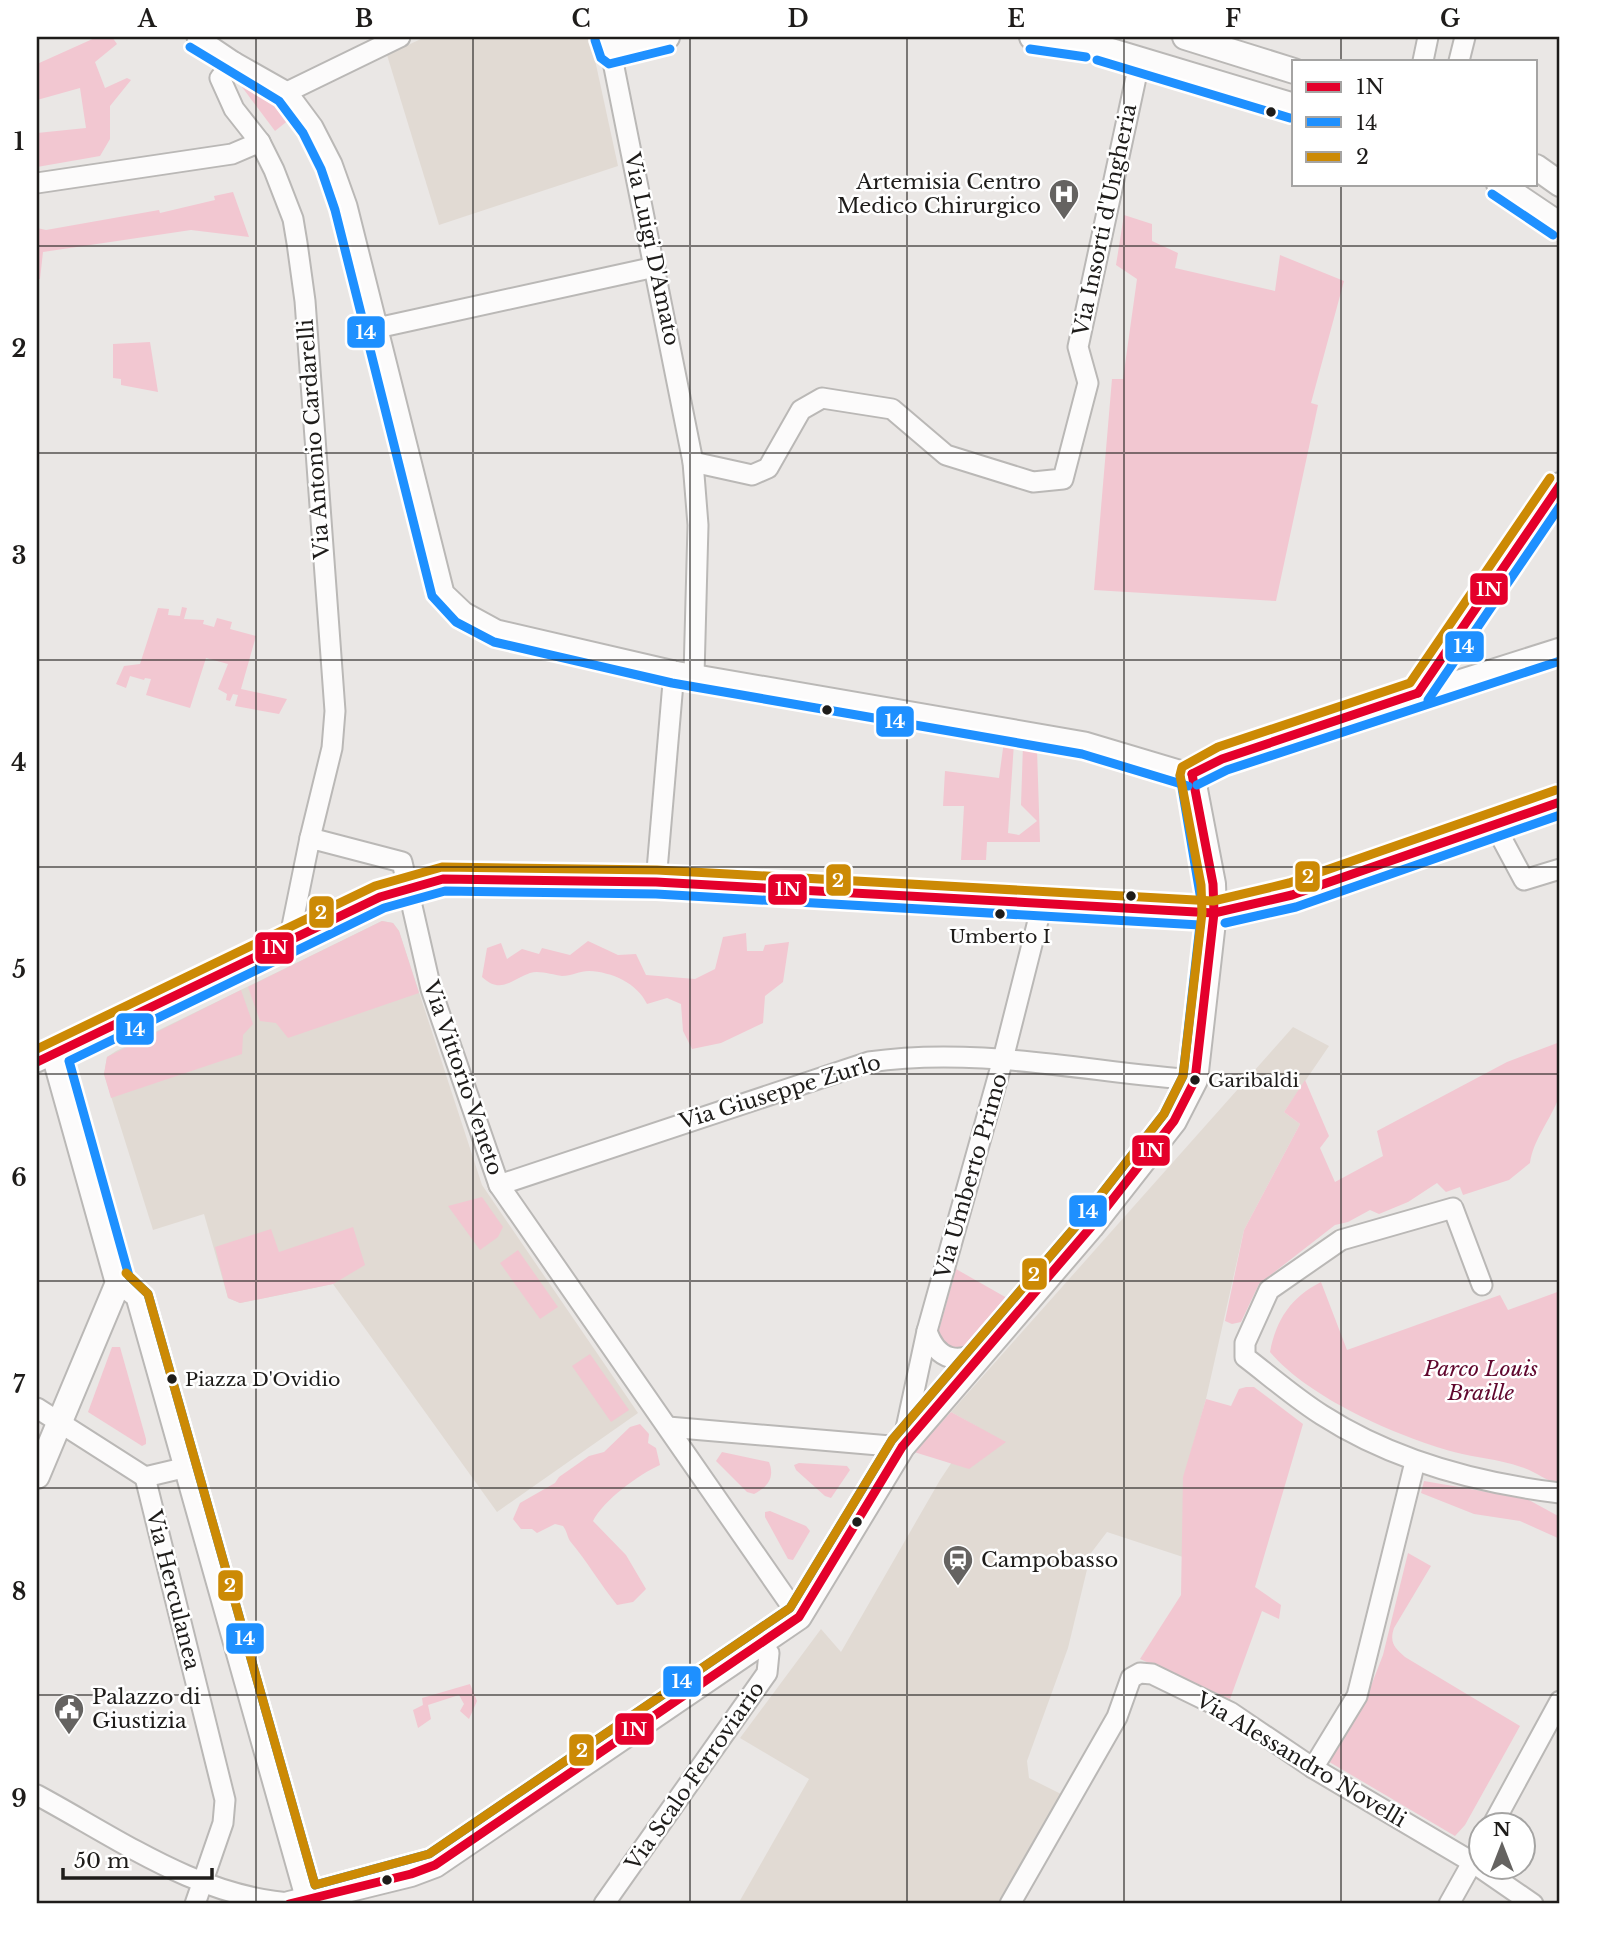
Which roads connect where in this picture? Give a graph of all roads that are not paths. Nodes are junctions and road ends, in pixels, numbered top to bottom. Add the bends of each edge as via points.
1 (198, 37) edge
2 (400, 37) edge
3 (667, 37) edge
4 (1032, 37) edge
5 (1185, 37) edge
6 (1429, 37) edge
7 (1465, 37) edge
8 (1096, 42) edge
9 (609, 44) edge
10 (1140, 60) junction
11 (1423, 60) edge
12 (1459, 60) edge
13 (234, 62) junction
14 (1292, 70) edge
15 (287, 92) junction
16 (1292, 105) edge
17 (260, 142) junction
18 (1538, 168) edge
19 (37, 183) edge
20 (1560, 184) edge
21 (1502, 186) edge
22 (1560, 225) edge
23 (655, 267) junction
24 (377, 328) junction
25 (693, 462) junction
26 (1560, 485) edge
27 (1560, 648) edge
28 (684, 673) junction
29 (1418, 693) junction
30 (1192, 774) junction
31 (1560, 802) edge
32 (1495, 826) junction
33 (310, 838) junction
34 (1560, 869) edge
35 (656, 882) junction
36 (410, 888) junction
37 (1042, 905) junction
38 (1214, 913) junction
39 (289, 941) junction
40 (46, 1058) edge
41 (1003, 1059) junction
42 (1195, 1080) junction
43 (499, 1185) junction
44 (118, 1283) junction
45 (1482, 1285) dead end
46 (927, 1331) junction
47 (984, 1349) junction
48 (37, 1408) edge
49 (61, 1422) junction
50 (668, 1427) junction
51 (902, 1447) junction
52 (1415, 1462) junction
53 (183, 1468) junction
54 (37, 1476) edge
55 (145, 1477) junction
56 (1527, 1489) junction
57 (1560, 1493) edge
58 (1560, 1505) edge
59 (799, 1617) junction
60 (761, 1644) junction
61 (1560, 1701) edge
62 (1313, 1768) junction
63 (37, 1795) edge
64 (1499, 1812) edge
65 (1468, 1849) edge
66 (1468, 1870) edge
67 (201, 1882) junction
68 (1508, 1882) edge
69 (1013, 1900) edge
70 (297, 1902) edge
71 (195, 1904) edge
72 (604, 1904) edge
73 (1448, 1904) edge
74 (1533, 1904) edge

1 - 13 street
2 - 15 street
3 - 9 main road
4 - 8 main road
5 - 14 main road
6 - 11 street
7 - 12 street
8 - 10 main road
9 - 23 street, Via Luigi D'Amato
10 - 16 main road
10 - 25 street, Via Insorti d'Ungheria via 1078,347 1088,383 1063,479 1033,482 946,455 891,409 822,398 801,410 768,468 752,475
13 - 15 street
13 - 17 street, Via Antonio Cardarelli via 220,78 234,109
15 - 24 street via 332,164
17 - 19 street via 232,153
17 - 33 street, Via Antonio Cardarelli via 293,219 299,255 335,711 332,748
18 - 20 main road
21 - 22 main road
23 - 24 street
23 - 25 street, Via Luigi D'Amato
24 - 28 street via 444,593 464,612 497,630
25 - 28 street, Via Luigi D'Amato via 698,525
26 - 29 main road
27 - 29 street
28 - 30 street via 1085,742
28 - 35 street, Via Luigi D'Amato
29 - 30 main road via 1222,759
30 - 38 main road via 1213,884
31 - 32 main road
32 - 34 street via 1524,880
32 - 38 main road via 1292,895
33 - 36 street, Via Vittorio Veneto via 402,862
33 - 39 street, Via Antonio Cardarelli
35 - 36 main road via 443,879
35 - 37 main road
36 - 39 main road via 380,897
36 - 43 street, Via Vittorio Veneto via 431,989
37 - 38 main road
37 - 41 street, Via Umberto Primo
38 - 42 main road
39 - 40 main road
40 - 44 main road
41 - 42 street, Via Giuseppe Zurlo
41 - 43 street, Via Giuseppe Zurlo via 914,1055 869,1062
41 - 46 street, Via Umberto Primo
42 - 47 main road via 1157,1143
43 - 50 street, Via Vittorio Veneto
44 - 49 main road
44 - 53 street via 136,1297
45 - 52 street via 1453,1208 1341,1240 1269,1290 1245,1343 1245,1357 1322,1416
46 - 47 street via 942,1356 957,1360
46 - 51 street, Via Umberto Primo
47 - 51 main road
48 - 49 street
49 - 54 main road
49 - 55 street
50 - 51 street
50 - 59 street, Via Vittorio Veneto
51 - 59 main road
52 - 56 street
52 - 62 street via 1357,1696
53 - 55 street
53 - 70 street
55 - 67 street, Via Herculanea via 225,1800 223,1823
56 - 57 street
56 - 58 street
59 - 60 main road
60 - 70 main road via 435,1865
60 - 72 street, Via Scalo Ferroviario via 769,1653 767,1673
61 - 64 street
62 - 65 street, Via Alessandro Novelli
62 - 69 street, Via Alessandro Novelli via 1230,1712 1152,1674 1140,1673 1131,1678 1116,1717
63 - 67 street
66 - 73 street
67 - 70 street via 267,1901
67 - 71 street, Via Herculanea
68 - 74 street, Via Alessandro Novelli

